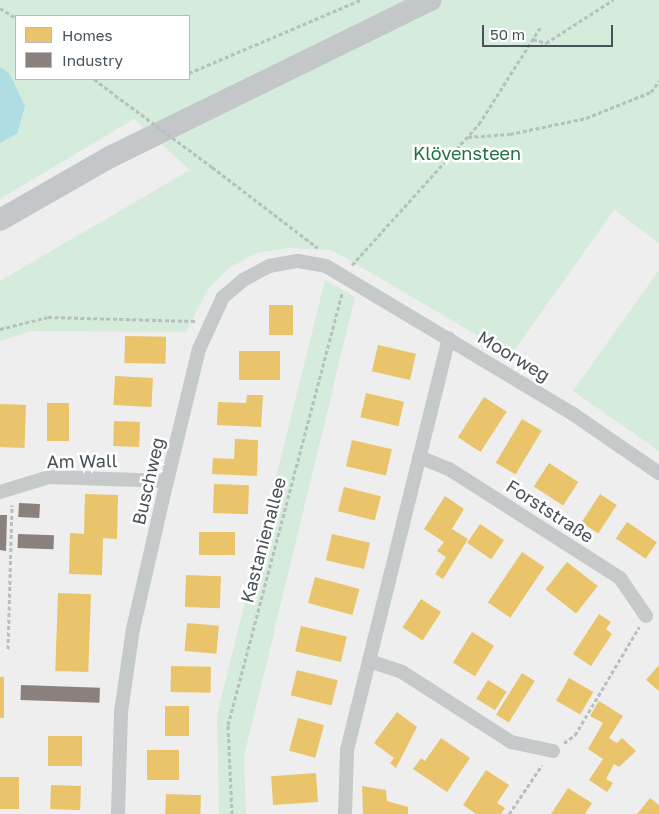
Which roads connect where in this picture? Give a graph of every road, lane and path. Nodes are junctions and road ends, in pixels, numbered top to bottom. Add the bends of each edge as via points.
1 (432, 0) edge
2 (614, 0) edge
3 (358, 1) edge
4 (0, 8) edge
5 (15, 16) edge
6 (540, 28) dead end
7 (533, 39) junction
8 (190, 73) edge
9 (95, 80) edge
10 (659, 81) edge
11 (467, 137) junction
12 (0, 220) edge
13 (326, 266) junction
14 (346, 275) junction
15 (210, 321) junction
16 (0, 329) edge
17 (449, 338) junction
18 (419, 457) junction
19 (659, 473) edge
20 (167, 481) junction
21 (13, 486) junction
22 (0, 492) edge
23 (12, 526) junction
24 (17, 526) dead end
25 (646, 616) joint
26 (8, 649) dead end
27 (369, 661) junction
28 (553, 751) junction
29 (118, 814) edge
30 (232, 814) edge
31 (345, 814) edge
32 (510, 814) edge

1 - 12 main road via 110,157
2 - 7 path via 546,43
3 - 8 path
4 - 5 path
6 - 7 path
7 - 11 path
9 - 13 path, bridge via 317,246
10 - 11 path via 650,92 586,118 510,134
11 - 14 path
13 - 14 street, Buschweg
13 - 15 street, Buschweg via 298,261 269,266 223,297
14 - 17 street, Moorweg
14 - 30 path, Kastanienallee via 228,725
15 - 16 path via 48,317
15 - 20 street, Buschweg
17 - 18 street
17 - 19 street, Moorweg
18 - 25 street, Forststraße via 449,469 620,578
18 - 27 street
20 - 21 street, Am Wall via 49,477
20 - 29 street, Buschweg via 132,638 121,712
21 - 22 street, Am Wall
21 - 23 path
23 - 24 path
23 - 26 path
25 - 28 path via 575,735
27 - 28 street via 402,672 511,742
27 - 31 street via 347,750
28 - 32 path

